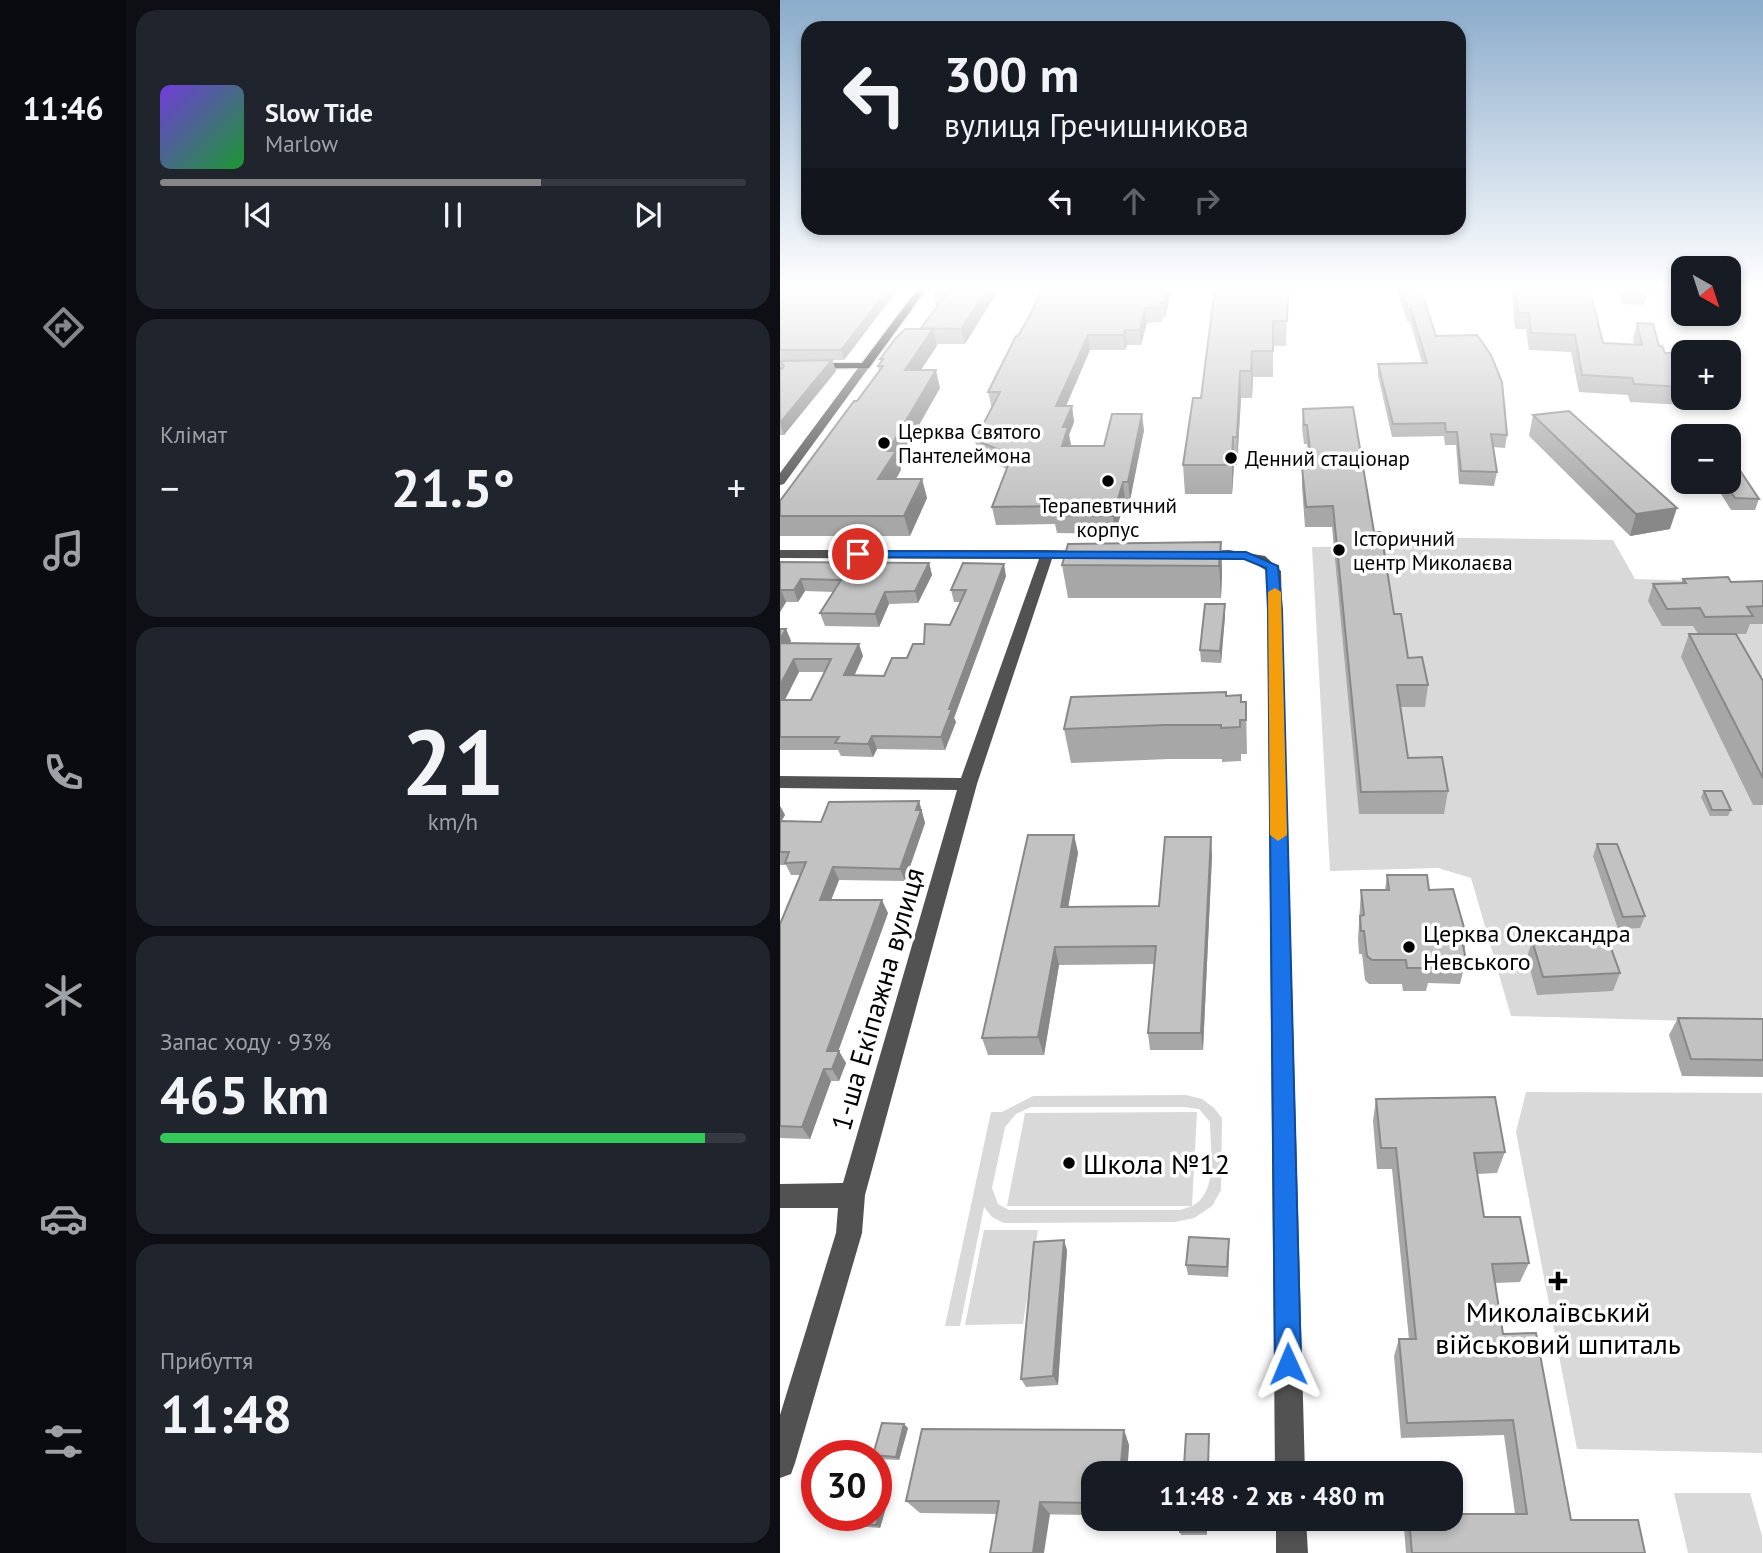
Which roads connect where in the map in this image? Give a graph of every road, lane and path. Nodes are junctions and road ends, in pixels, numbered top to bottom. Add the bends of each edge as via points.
1 (870, 359) edge
2 (780, 366) edge
3 (865, 366) junction
4 (780, 481) edge
5 (780, 554) edge
6 (1047, 554) junction
7 (1100, 555) edge
8 (1180, 555) edge
9 (780, 782) edge
10 (968, 783) junction
11 (852, 1195) junction
12 (780, 1196) edge
13 (1290, 1461) edge
14 (780, 1463) edge
15 (1291, 1531) edge
16 (1292, 1553) edge

1 - 3 main road
2 - 3 main road
3 - 4 street
5 - 6 street
6 - 7 street
6 - 10 street, 1-ша Екіпажна вулиця
8 - 13 street via 1246,555 1261,559 1274,571
9 - 10 street
10 - 11 street, 1-ша Екіпажна вулиця
11 - 12 street
11 - 14 street, 1-ша Екіпажна вулиця via 849,1233
15 - 16 street

